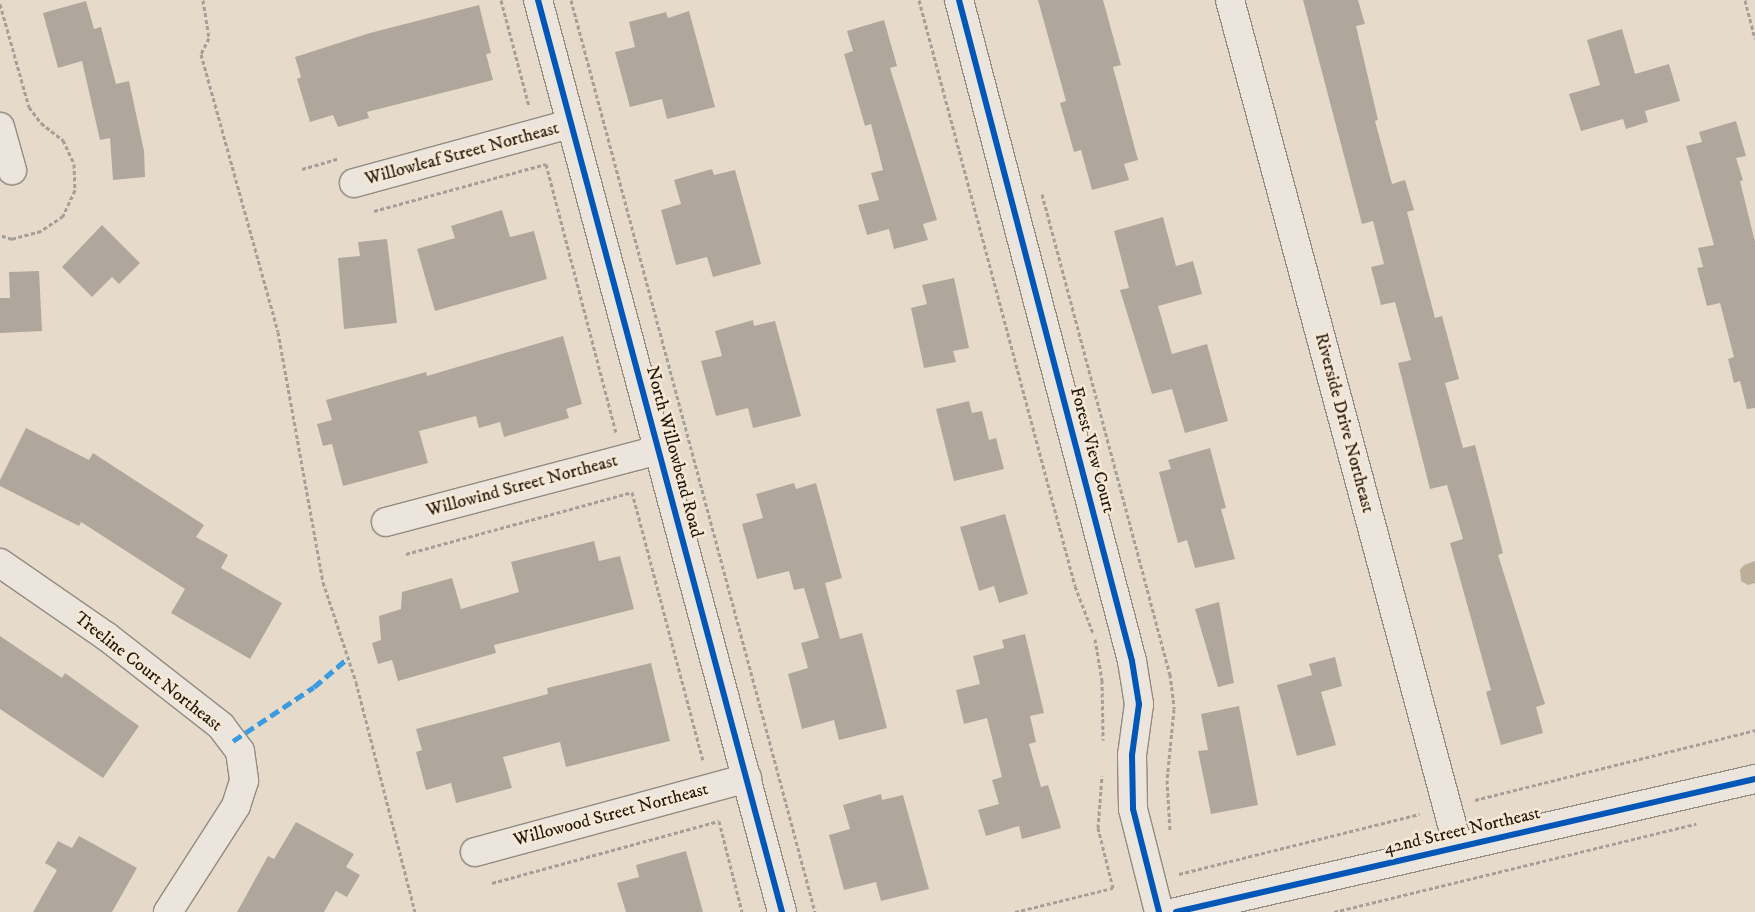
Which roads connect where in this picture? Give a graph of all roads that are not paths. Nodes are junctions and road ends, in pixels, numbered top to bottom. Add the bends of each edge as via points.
1 (538, 0) edge
2 (959, 0) edge
3 (1230, 0) edge
4 (569, 124) junction
5 (0, 128) edge
6 (12, 170) dead end
7 (354, 183) dead end
8 (658, 450) junction
9 (386, 522) dead end
10 (0, 563) edge
11 (747, 778) junction
12 (1755, 779) edge
13 (1458, 847) junction
14 (474, 852) dead end
15 (168, 912) edge
16 (782, 912) edge
17 (1159, 912) edge
18 (1176, 912) edge

1 - 4 street, North Willowbend Road
2 - 17 street, Forest View Court via 1132,662 1140,704 1132,755 1133,808
3 - 13 street, Riverside Drive Northeast
4 - 7 street, Willowleaf Street Northeast
4 - 8 street, North Willowbend Road
5 - 6 street
8 - 9 street, Willowind Street Northeast
8 - 11 street, North Willowbend Road
10 - 15 street, Treeline Court Northeast via 106,636 221,726 240,751 244,781 236,806
11 - 14 street, Willowood Street Northeast
11 - 16 street, North Willowbend Road
12 - 13 street, 42nd Street Northeast
13 - 18 street, 42nd Street Northeast

